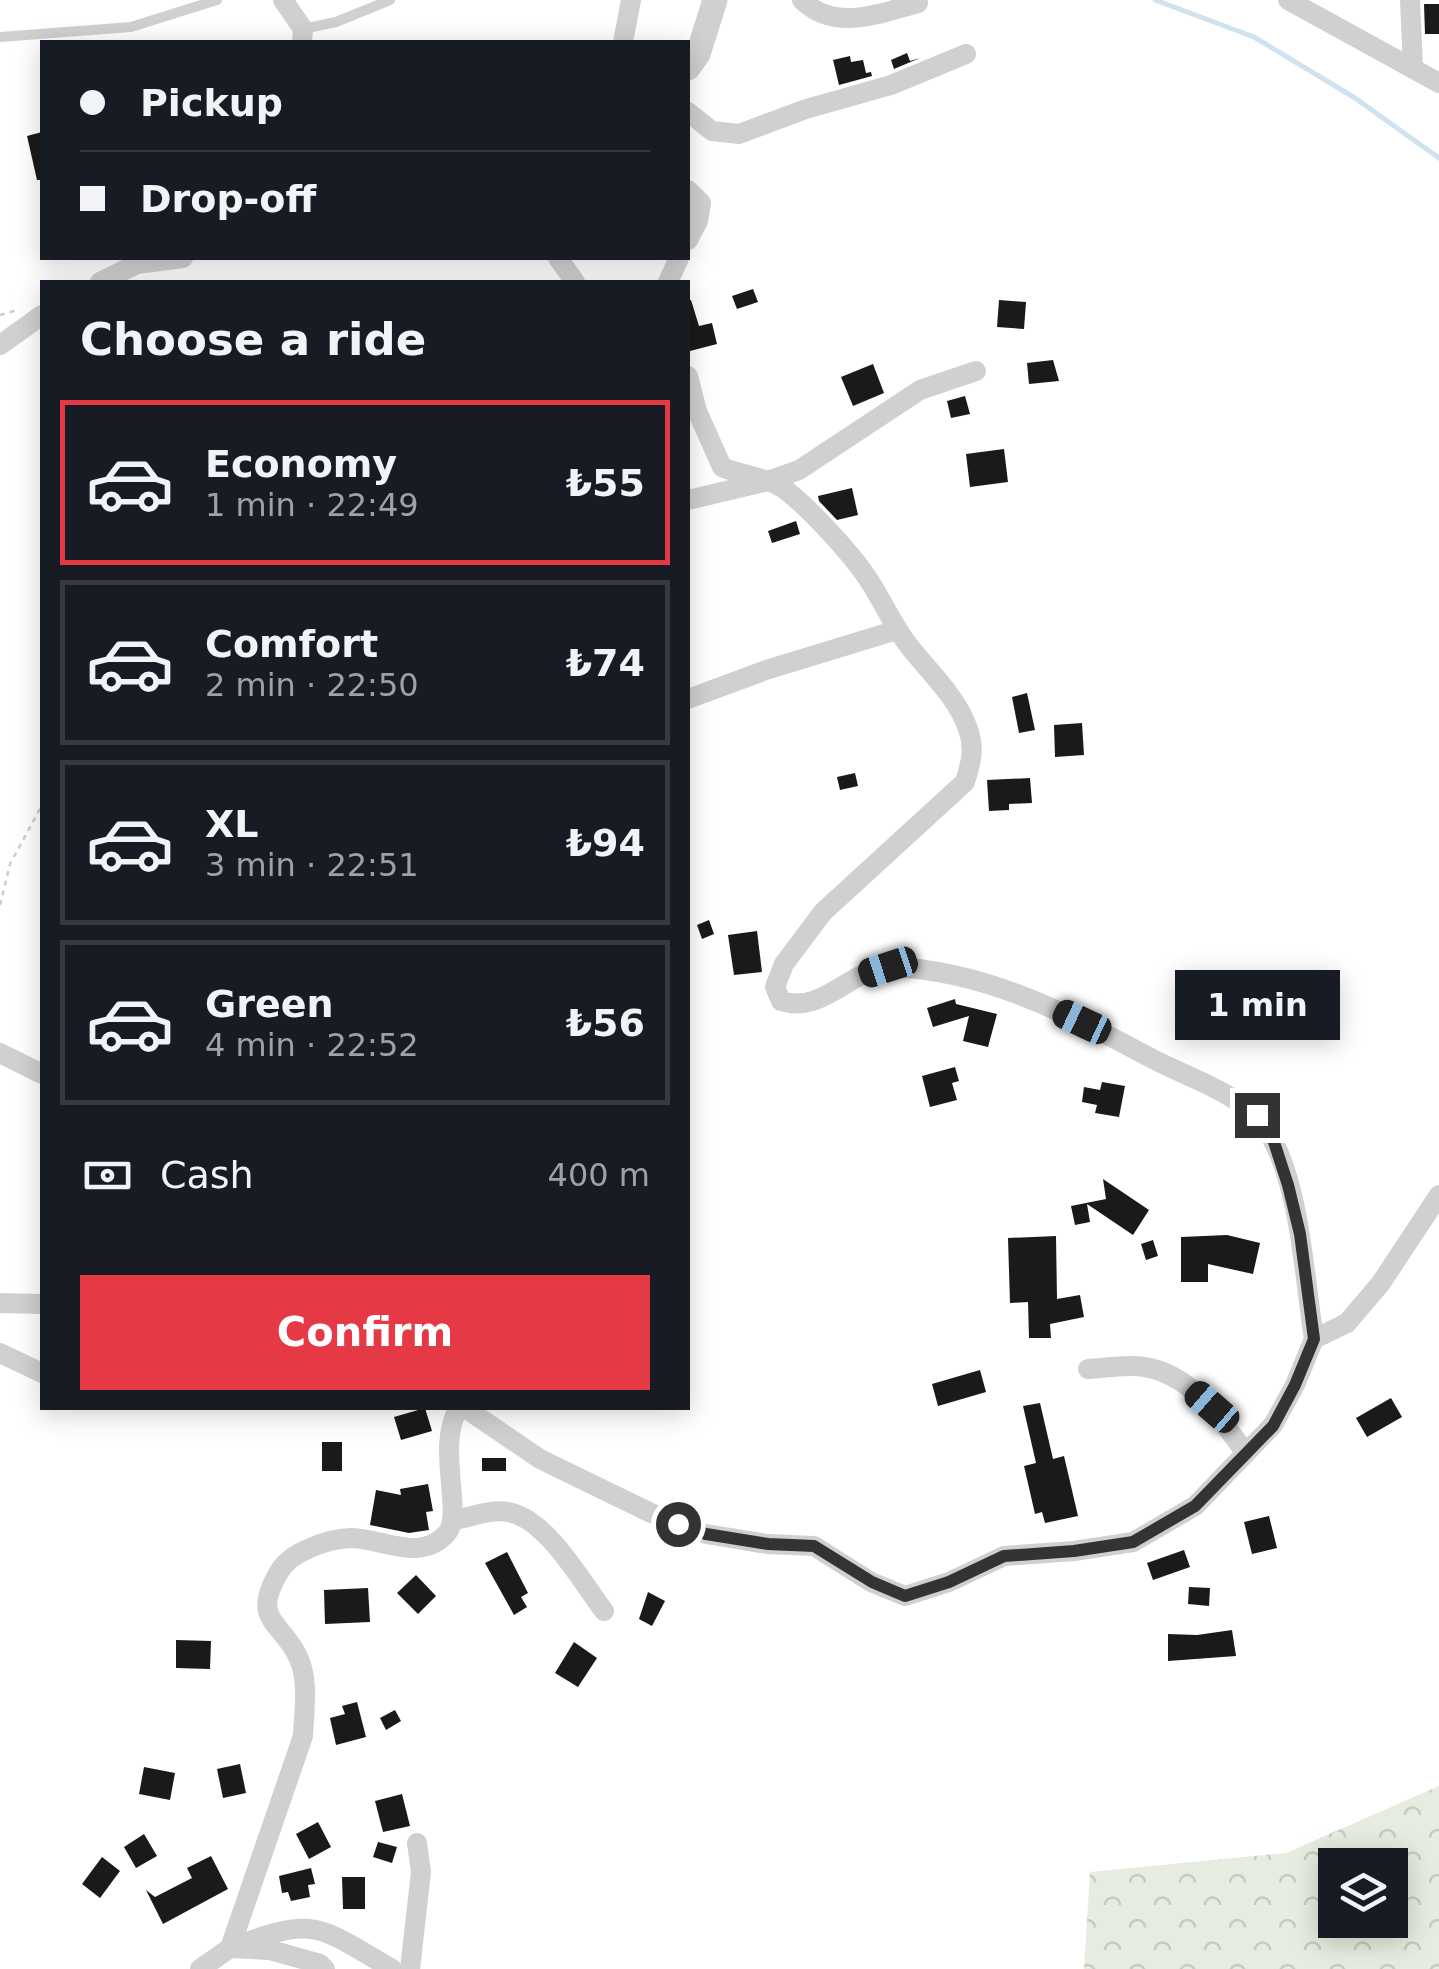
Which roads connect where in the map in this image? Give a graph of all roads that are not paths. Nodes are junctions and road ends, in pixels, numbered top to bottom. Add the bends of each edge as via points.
1 (217, 0) edge
2 (283, 0) edge
3 (390, 0) edge
4 (631, 0) edge
5 (715, 0) edge
6 (802, 0) edge
7 (1288, 0) edge
8 (1410, 0) edge
9 (918, 2) edge
10 (302, 36) edge
11 (0, 37) edge
12 (623, 40) edge
13 (966, 54) dead end
14 (690, 65) edge
15 (1414, 68) junction
16 (1439, 83) edge
17 (690, 114) edge
18 (690, 192) edge
19 (690, 236) edge
20 (168, 260) edge
21 (104, 280) edge
22 (40, 316) edge
23 (0, 345) edge
24 (976, 371) dead end
25 (690, 384) edge
26 (768, 481) junction
27 (690, 500) edge
28 (897, 630) junction
29 (690, 698) edge
30 (0, 1053) edge
31 (40, 1073) edge
32 (1439, 1195) edge
33 (0, 1302) edge
34 (40, 1304) edge
35 (1314, 1339) junction
36 (0, 1353) edge
37 (1088, 1369) dead end
38 (40, 1372) edge
39 (460, 1410) edge
40 (465, 1410) edge
41 (1245, 1452) junction
42 (454, 1520) junction
43 (604, 1611) dead end
44 (417, 1844) dead end
45 (230, 1948) junction
46 (200, 1969) edge
47 (325, 1969) edge
48 (392, 1969) edge
49 (410, 1969) edge

1 - 11 lane via 131,27
2 - 10 street
3 - 10 lane
4 - 12 street
5 - 14 street
6 - 9 street via 822,16 868,18
7 - 15 street
8 - 15 street
13 - 17 street via 739,134 712,131
15 - 16 street
18 - 19 street via 701,202
20 - 21 street via 138,264
22 - 23 street
24 - 26 street via 920,390 799,470
25 - 26 street via 722,467
26 - 27 street
26 - 28 street via 838,542 869,579
28 - 29 street
28 - 35 street via 958,706 973,760 965,782 865,870 800,940 775,987 781,1001 794,1006 824,998 888,967 980,980 1027,996 1227,1093 1257,1115 1274,1142 1300,1234
30 - 31 street
32 - 35 street via 1347,1323
33 - 34 street
35 - 41 street via 1273,1426
36 - 38 street
37 - 41 street via 1144,1366 1181,1380 1212,1407
39 - 42 street via 450,1421 448,1454
40 - 41 street via 540,1460 650,1514 706,1534 814,1546 905,1596 1004,1556 1133,1542 1195,1506
42 - 43 street via 497,1511 527,1519
42 - 45 street via 444,1537 422,1548 334,1539 298,1553 280,1569 268,1613 300,1661 303,1736
44 - 49 street via 421,1872
45 - 46 street
45 - 47 street via 270,1950
45 - 48 street via 310,1927

